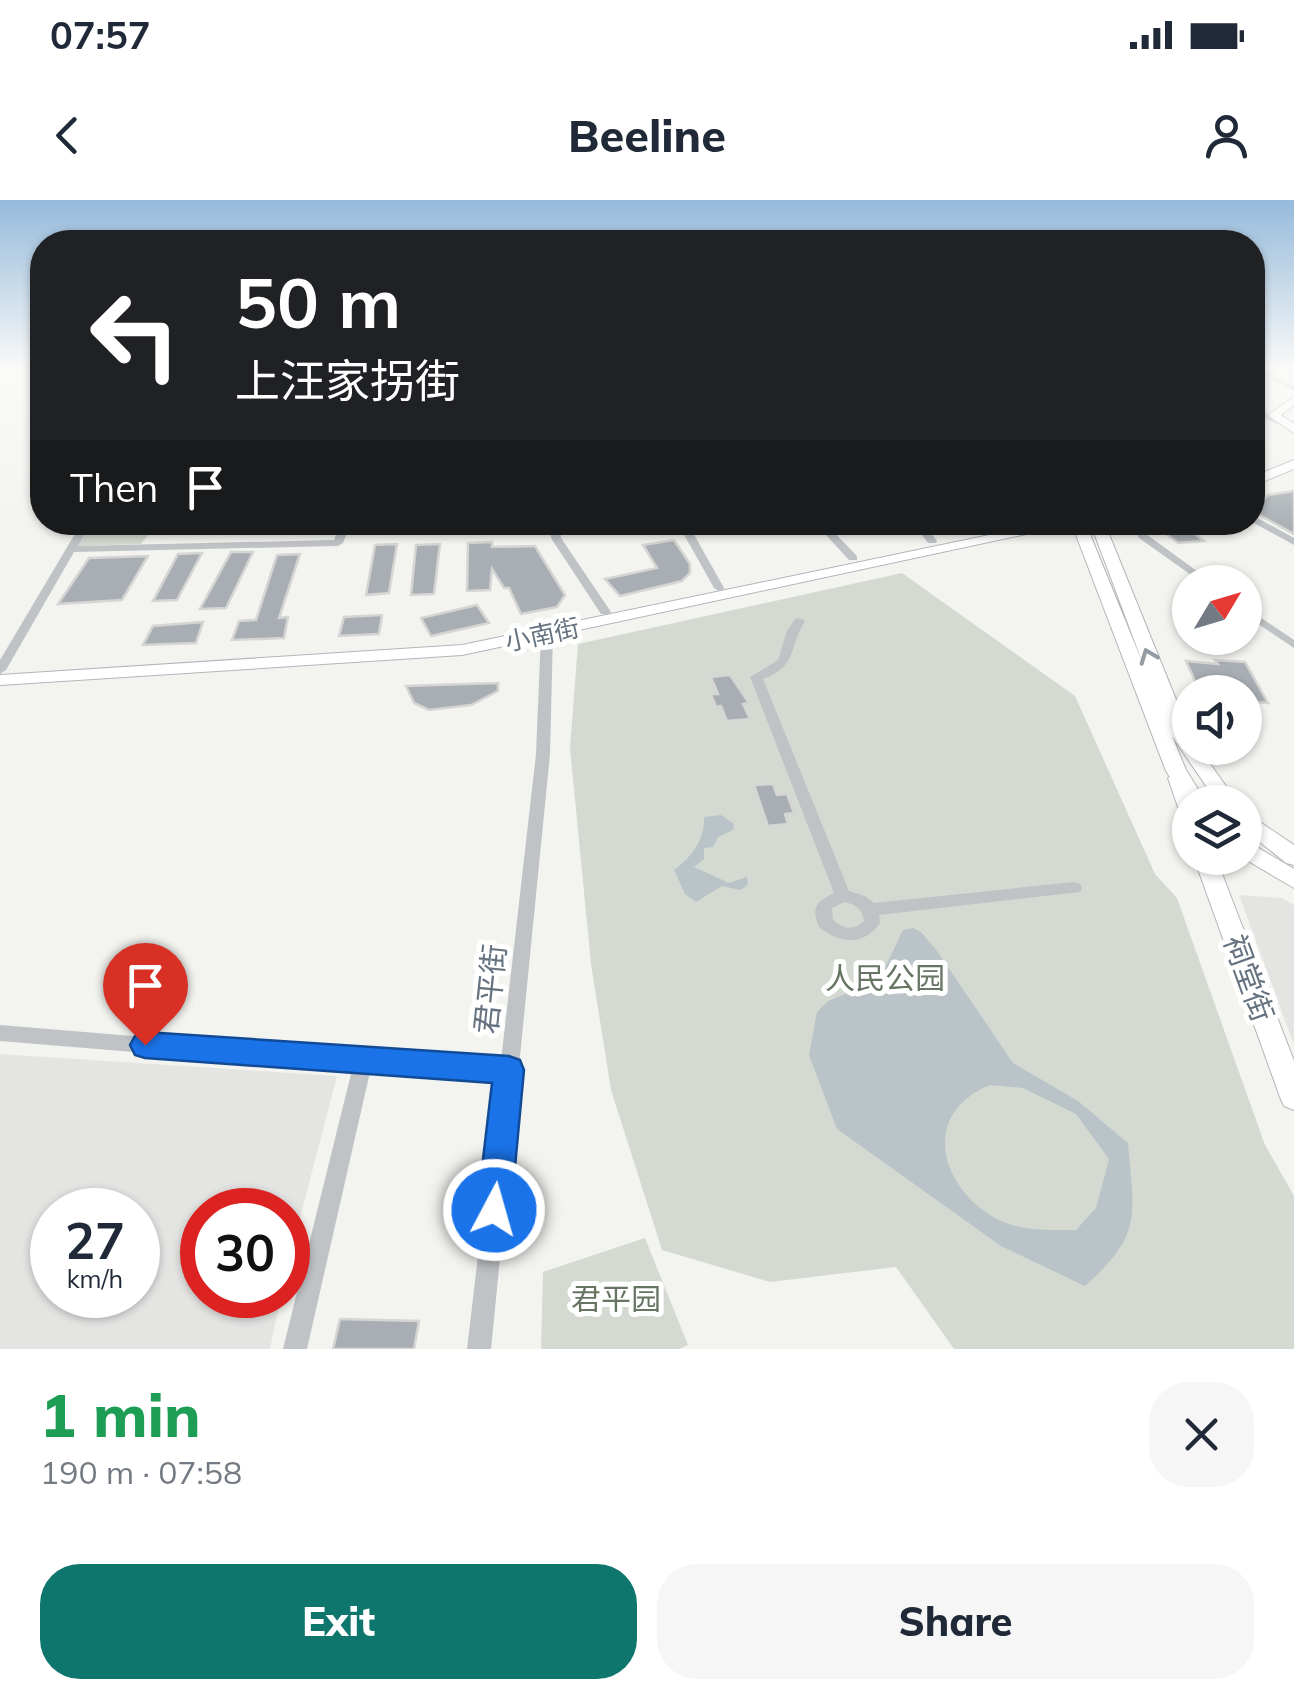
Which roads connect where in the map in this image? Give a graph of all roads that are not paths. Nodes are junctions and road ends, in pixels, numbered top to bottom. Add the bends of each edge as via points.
1 (1294, 464) edge
2 (1294, 473) edge
3 (1265, 476) edge
4 (1265, 485) edge
5 (1265, 525) edge
6 (80, 535) edge
7 (341, 535) edge
8 (556, 535) edge
9 (689, 535) edge
10 (831, 535) edge
11 (927, 535) edge
12 (960, 535) edge
13 (1015, 535) edge
14 (1082, 535) edge
15 (1102, 535) edge
16 (1142, 535) edge
17 (932, 541) junction
18 (1294, 542) edge
19 (338, 543) joint
20 (71, 550) junction
21 (853, 558) junction
22 (1183, 565) edge
23 (719, 588) junction
24 (606, 612) junction
25 (799, 621) dead end
26 (1262, 622) edge
27 (547, 634) junction
28 (1294, 644) edge
29 (0, 677) edge
30 (1176, 772) junction
31 (1181, 785) edge
32 (1185, 785) edge
33 (1215, 785) edge
34 (1262, 832) edge
35 (1294, 857) edge
36 (1262, 859) edge
37 (1212, 875) edge
38 (1294, 880) edge
39 (1074, 888) dead end
40 (843, 896) junction
41 (870, 910) junction
42 (0, 1033) edge
43 (364, 1063) junction
44 (509, 1070) junction
45 (1294, 1097) edge
46 (294, 1349) edge
47 (479, 1349) edge

1 - 3 main road
2 - 4 main road
5 - 18 street
6 - 20 street
7 - 19 street
8 - 24 street
9 - 23 street
10 - 21 street
11 - 17 street
12 - 17 main road, 小南街
13 - 27 main road, 小南街
14 - 30 main road
33 -> 15 main road via 1176,728
16 - 22 street
17 - 21 main road, 小南街
19 - 20 street
20 - 29 street
21 - 23 main road, 小南街
23 - 24 main road, 小南街
24 - 29 main road, 小南街 via 436,647
25 - 40 street via 784,664 756,677
26 - 28 street
27 - 29 main road, 小南街 via 422,655
27 - 44 street, 君平街 via 543,754
30 - 31 main road
30 - 32 main road
34 - 35 main road
36 - 38 main road
37 - 45 main road, 祠堂街
39 - 41 street
40 - 41 street
40 - 41 street via 822,910 838,932 855,935 868,928
42 - 43 street
43 - 44 street
43 - 46 street
44 - 47 street, 君平街

